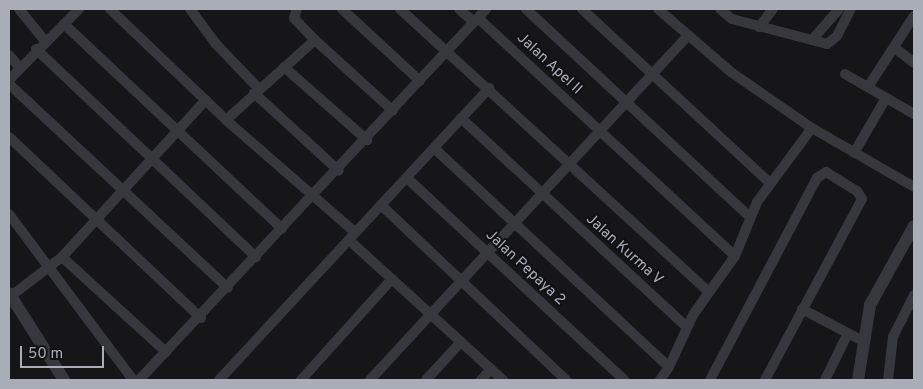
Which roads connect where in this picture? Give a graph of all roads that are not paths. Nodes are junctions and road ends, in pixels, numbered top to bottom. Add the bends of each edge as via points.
1 (19, 9) edge
2 (79, 9) edge
3 (110, 9) edge
4 (190, 9) edge
5 (297, 9) edge
6 (342, 9) edge
7 (400, 9) edge
8 (460, 9) edge
9 (486, 9) edge
10 (526, 9) edge
11 (582, 9) edge
12 (658, 9) edge
13 (720, 9) edge
14 (773, 9) edge
15 (839, 9) edge
16 (852, 9) edge
17 (914, 16) edge
18 (476, 20) junction
19 (64, 24) junction
20 (759, 27) junction
21 (687, 37) junction
22 (315, 40) junction
23 (812, 40) junction
24 (45, 41) junction
25 (895, 48) junction
26 (36, 50) junction
27 (446, 52) junction
28 (9, 55) edge
29 (914, 62) edge
30 (19, 67) junction
31 (284, 67) junction
32 (653, 72) junction
33 (845, 74) dead end
34 (9, 80) edge
35 (420, 81) junction
36 (9, 84) edge
37 (868, 87) junction
38 (489, 88) junction
39 (257, 91) junction
40 (886, 98) junction
41 (206, 100) junction
42 (625, 102) junction
43 (392, 111) junction
44 (914, 114) edge
45 (461, 118) junction
46 (226, 120) junction
47 (812, 128) junction
48 (177, 130) junction
49 (600, 133) junction
50 (9, 137) edge
51 (367, 140) junction
52 (434, 148) junction
53 (854, 153) junction
54 (149, 159) junction
55 (570, 164) junction
56 (339, 171) junction
57 (407, 178) junction
58 (770, 183) junction
59 (914, 187) edge
60 (122, 188) junction
61 (314, 196) junction
62 (541, 196) junction
63 (381, 205) junction
64 (9, 214) edge
65 (749, 216) junction
66 (94, 218) junction
67 (514, 223) junction
68 (914, 226) edge
69 (282, 229) junction
70 (352, 236) junction
71 (486, 252) junction
72 (256, 256) junction
73 (734, 256) junction
74 (62, 257) junction
75 (48, 271) junction
76 (392, 279) junction
77 (459, 281) junction
78 (228, 288) junction
79 (708, 292) junction
80 (10, 294) edge
81 (914, 295) edge
82 (802, 309) junction
83 (429, 313) junction
84 (201, 318) junction
85 (687, 327) junction
86 (848, 333) junction
87 (863, 341) junction
88 (461, 342) junction
89 (166, 352) junction
90 (669, 367) junction
91 (491, 369) junction
92 (64, 380) edge
93 (133, 380) edge
94 (140, 380) edge
95 (220, 380) edge
96 (301, 380) edge
97 (370, 380) edge
98 (426, 380) edge
99 (481, 380) edge
100 (503, 380) edge
101 (566, 380) edge
102 (624, 380) edge
103 (660, 380) edge
104 (710, 380) edge
105 (765, 380) edge
106 (825, 380) edge
107 (858, 380) edge
108 (888, 380) edge

1 - 24 street
2 - 19 street
3 - 41 street
4 - 39 street
5 - 22 street via 294,18
6 - 35 street
7 - 27 street
8 - 18 street, Jalan Apel II
9 - 18 street
10 - 42 street
11 - 32 street
12 - 21 street
13 - 20 street via 732,19
14 - 20 street
15 - 23 street
16 - 23 street via 837,36 827,44
17 - 25 street
18 - 27 street
18 - 49 street, Jalan Apel II
19 - 24 street
19 - 48 street
20 - 23 street
21 - 32 street
21 - 47 street
22 - 31 street
22 - 43 street
24 - 26 street
25 - 29 street
25 - 37 street
26 - 30 street
26 - 54 street
27 - 35 street
27 - 38 street
28 - 30 street
30 - 34 street
31 - 39 street
31 - 51 street
32 - 42 street
32 - 58 street
33 - 37 street
35 - 43 street
36 - 60 street
37 - 40 street
38 - 45 street
38 - 55 street
39 - 46 street
39 - 56 street
40 - 44 street
40 - 53 street
41 - 46 street
41 - 48 street
42 - 49 street
42 - 65 street
43 - 51 street
45 - 52 street
45 - 62 street, Jalan Kurma V
46 - 61 street
47 - 53 street
47 - 58 street
48 - 54 street
48 - 69 street
49 - 55 street
49 - 73 street, Jalan Apel II
50 - 66 street
51 - 56 street
52 - 57 street
52 - 67 street
53 - 59 street
54 - 60 street
54 - 72 street
55 - 62 street
55 - 79 street
56 - 61 street
57 - 63 street
57 - 71 street, Jalan Pepaya 2
58 - 65 street
60 - 66 street
60 - 78 street
61 - 69 street
61 - 70 street
62 - 67 street
62 - 85 street, Jalan Kurma V
63 - 70 street
63 - 77 street
64 - 75 street
65 - 73 street
66 - 74 street
66 - 84 street
67 - 71 street
67 - 90 street
68 - 87 street via 879,284
69 - 72 street
70 - 76 street
70 - 95 street
71 - 77 street
71 - 102 street, Jalan Pepaya 2
72 - 78 street
73 - 79 street
74 - 75 street
74 - 89 street
75 - 80 street
75 - 93 street
76 - 83 street
76 - 96 street
77 - 83 street
77 - 101 street
78 - 84 street
79 - 85 street
80 - 92 street
81 - 108 street via 893,337
82 - 86 street
82 - 104 street via 862,199 826,172 817,178
82 - 105 street
83 - 88 street
83 - 97 street
84 - 89 street
85 - 90 street
86 - 87 street
86 - 106 street
87 - 107 street
88 - 91 street
88 - 98 street
89 - 94 street
90 - 103 street
91 - 99 street
91 - 100 street

